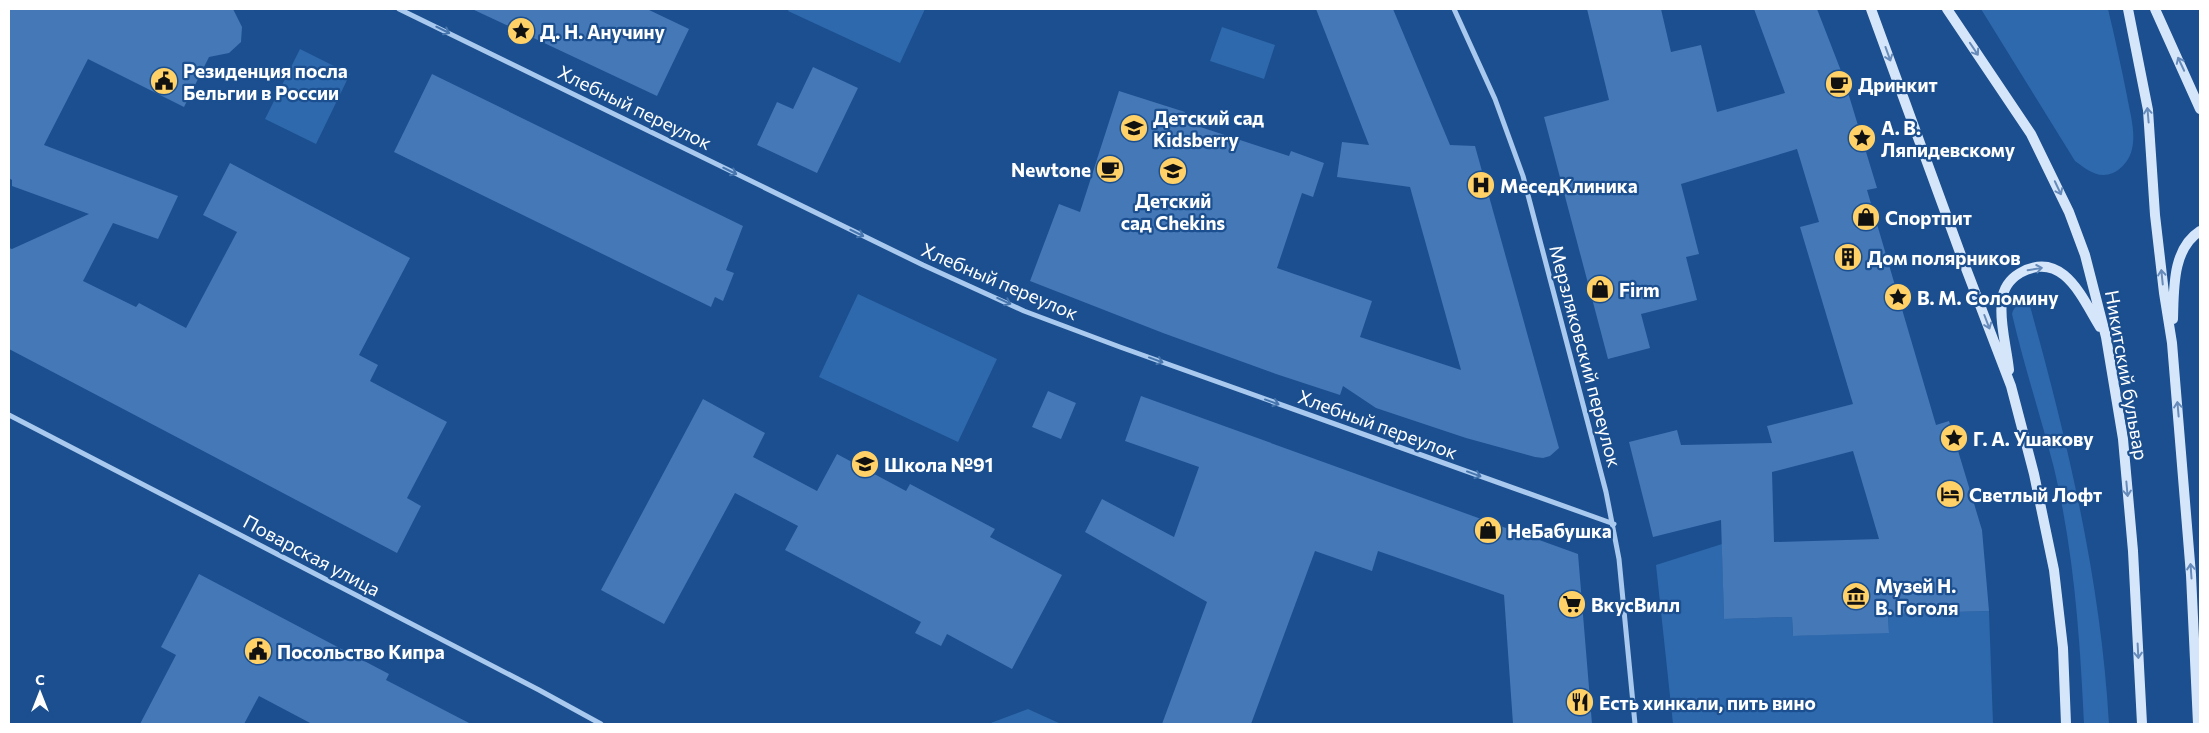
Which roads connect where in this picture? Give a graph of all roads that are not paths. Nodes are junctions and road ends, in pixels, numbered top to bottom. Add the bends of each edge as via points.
1 (399, 9) edge
2 (1454, 9) edge
3 (1871, 9) edge
4 (1947, 9) edge
5 (2128, 9) edge
6 (2155, 9) edge
7 (2200, 109) edge
8 (2200, 231) edge
9 (2106, 337) junction
10 (2172, 343) junction
11 (2011, 386) junction
12 (9, 415) edge
13 (1614, 524) junction
14 (601, 724) edge
15 (1635, 724) edge
16 (2066, 724) edge
17 (2142, 724) edge
18 (2198, 724) edge

1 -> 13 street, Хлебный переулок via 923,265 1024,311
2 - 13 street, Мерзляковский переулок via 1495,99 1523,176
3 -> 11 main road
4 -> 9 main road, Никитский бульвар via 2031,134 2052,176 2085,255
10 -> 5 main road via 2155,215 2148,110
7 -> 6 main road
8 - 10 main road via 2186,244 2178,263
11 -> 9 main road via 2002,301 2008,284 2024,271 2044,267 2064,273 2077,288
9 -> 17 main road, Никитский бульвар via 2124,448
18 -> 10 main road via 2191,575
11 - 16 main road via 2054,570 2063,648
12 - 14 street, Поварская улица
13 - 15 street, Мерзляковский переулок

